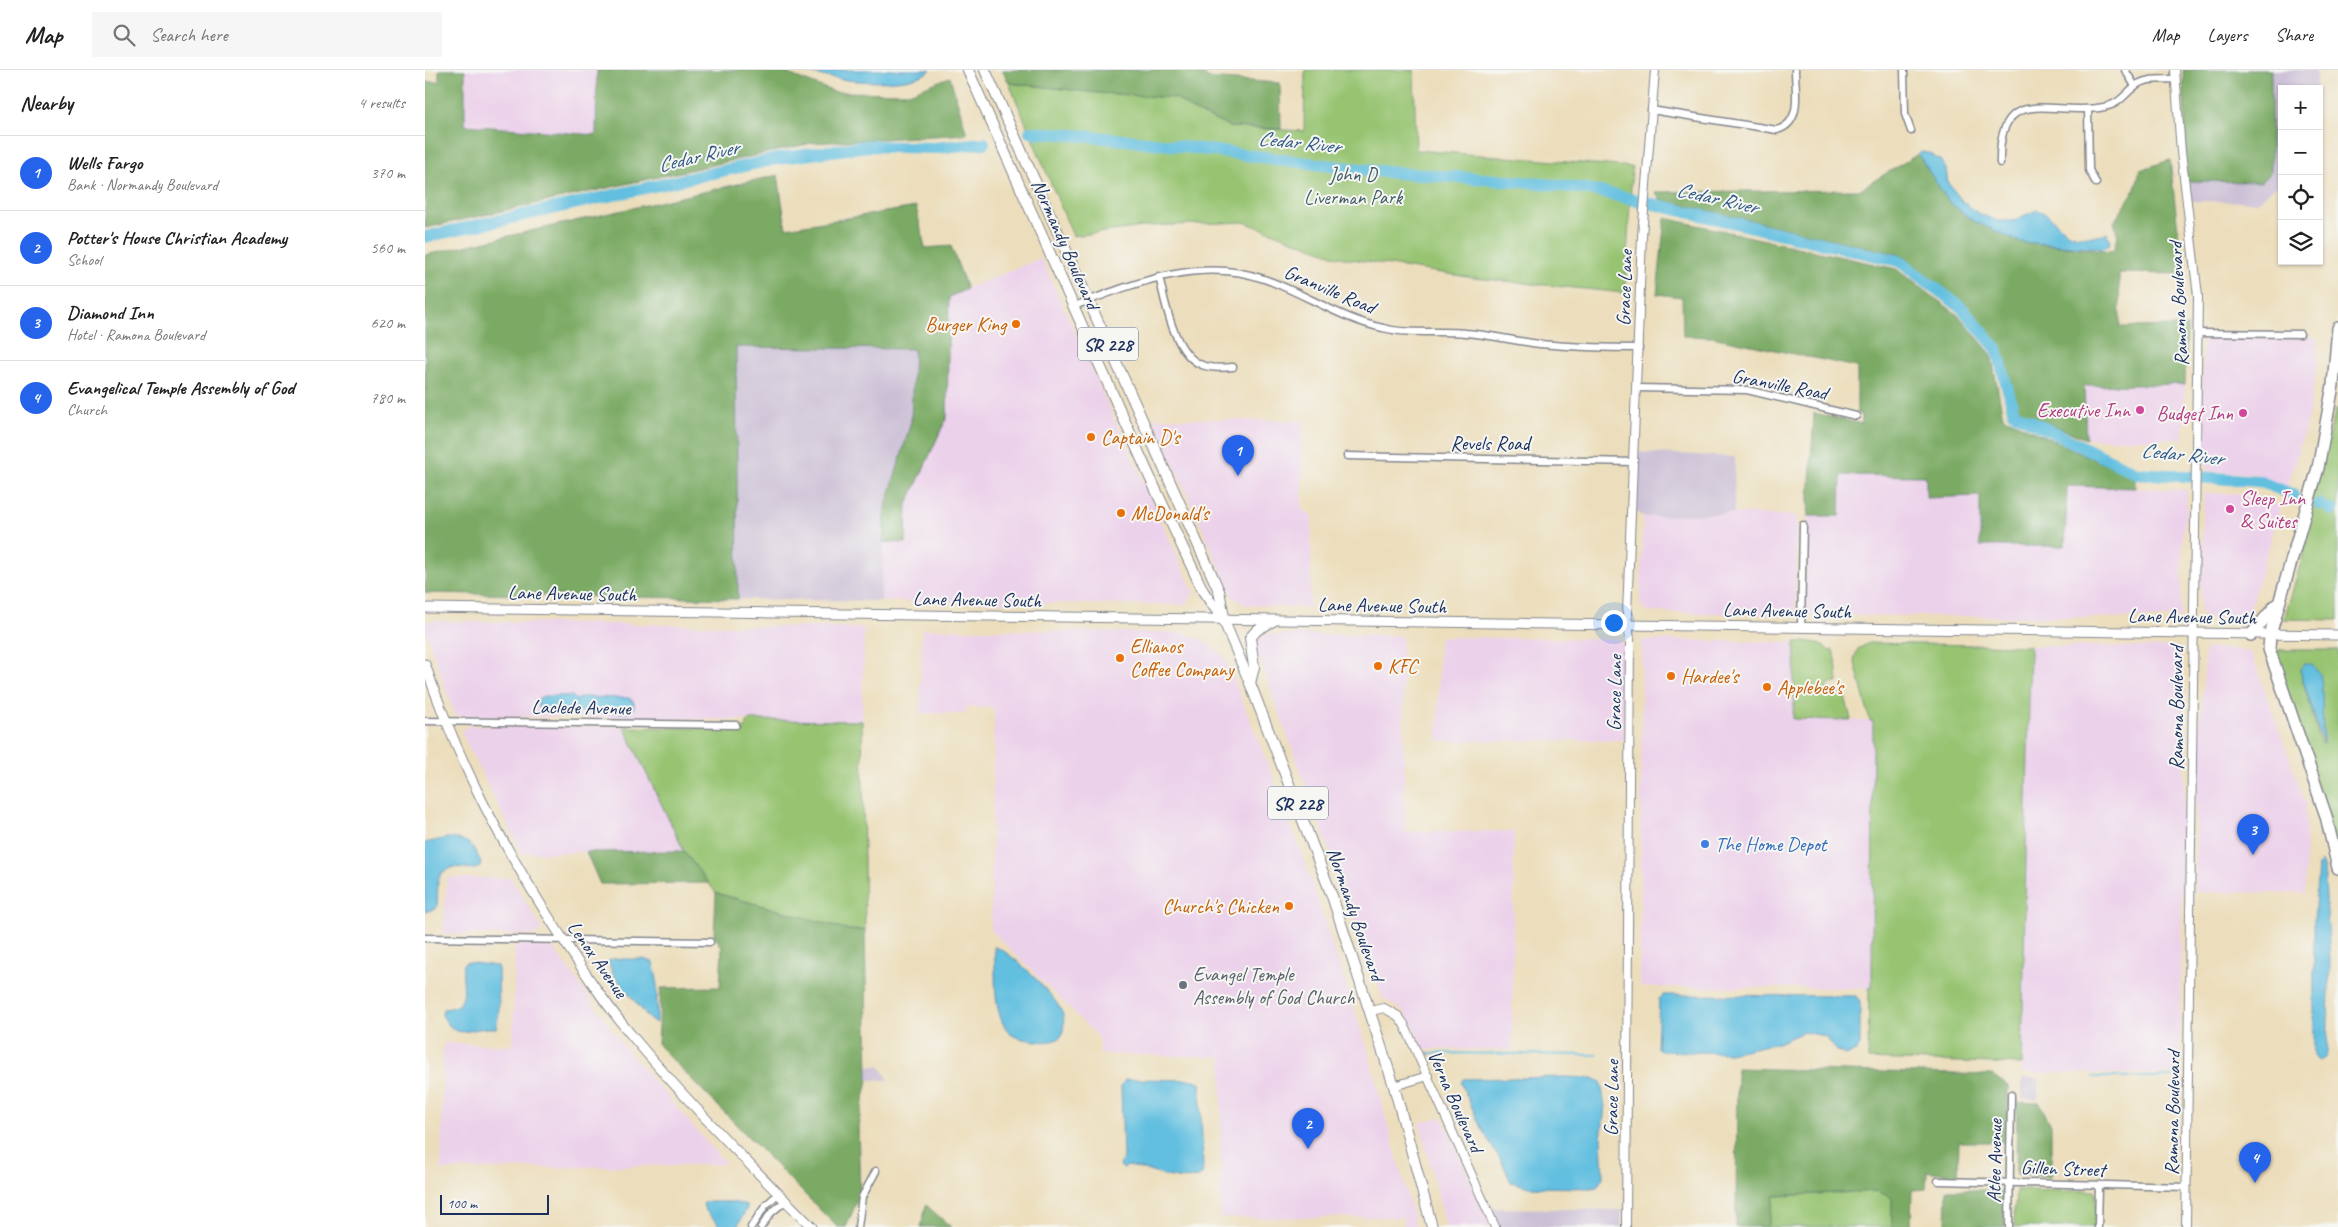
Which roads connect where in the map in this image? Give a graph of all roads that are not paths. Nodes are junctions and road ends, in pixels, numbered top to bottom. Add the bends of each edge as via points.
1 (968, 70) edge
2 (985, 70) edge
3 (1655, 70) edge
4 (1795, 70) edge
5 (1904, 70) edge
6 (2125, 70) edge
7 (2175, 70) edge
8 (2176, 80) junction
9 (2135, 86) junction
10 (2088, 109) junction
11 (1651, 110) junction
12 (1911, 131) dead end
13 (2000, 163) dead end
14 (2096, 183) dead end
15 (1021, 187) junction
16 (1060, 238) junction
17 (1159, 276) junction
18 (1088, 300) junction
19 (1074, 306) junction
20 (2338, 328) edge
21 (2198, 333) junction
22 (2300, 334) dead end
23 (1639, 348) junction
24 (1233, 367) dead end
25 (1636, 388) junction
26 (1856, 416) dead end
27 (1347, 456) dead end
28 (1633, 462) junction
29 (1803, 525) dead end
30 (2279, 601) junction
31 (425, 608) edge
32 (1224, 620) junction
33 (1273, 621) junction
34 (1628, 625) junction
35 (1801, 628) junction
36 (2193, 633) junction
37 (2251, 635) junction
38 (2269, 635) junction
39 (2338, 635) edge
40 (425, 664) edge
41 (1250, 683) junction
42 (425, 720) edge
43 (445, 721) junction
44 (736, 725) dead end
45 (2338, 868) edge
46 (425, 938) edge
47 (562, 938) junction
48 (711, 942) dead end
49 (1371, 1011) junction
50 (1428, 1076) junction
51 (1394, 1086) junction
52 (2011, 1095) dead end
53 (876, 1171) dead end
54 (1938, 1181) dead end
55 (2009, 1183) junction
56 (2099, 1186) junction
57 (2187, 1187) junction
58 (782, 1197) junction
59 (751, 1227) edge
60 (761, 1227) edge
61 (811, 1227) edge
62 (858, 1227) edge
63 (1432, 1227) edge
64 (1495, 1227) edge
65 (1626, 1227) edge
66 (2009, 1227) edge
67 (2098, 1227) edge
68 (2186, 1227) edge

1 - 15 main road, Normandy Boulevard / SR 228
2 - 16 main road, Normandy Boulevard / SR 228
3 - 11 street, Grace Lane
4 - 11 street via 1795,112 1788,126 1777,130
5 - 12 street via 1905,114
6 - 9 street
7 - 8 street, Ramona Boulevard
8 - 9 street via 2152,80
8 - 21 street, Ramona Boulevard via 2197,282
9 - 10 street via 2117,103
10 - 13 street via 2031,108 2017,112 2002,130
10 - 14 street via 2089,170
11 - 23 street, Grace Lane via 1642,236
15 - 16 main road via 1032,193 1053,235
15 - 19 main road, Normandy Boulevard / SR 228
16 - 18 main road, Normandy Boulevard / SR 228
17 - 18 street, Granville Road
17 - 23 street, Granville Road via 1195,272 1243,273 1265,279 1350,319 1385,329 1464,332 1560,346
17 - 24 street via 1167,312 1184,351 1203,366
18 - 19 street, Granville Road
18 - 32 main road, Normandy Boulevard / SR 228 via 1219,591
19 - 32 main road, Normandy Boulevard / SR 228 via 1203,591
20 - 30 highway via 2333,385 2318,468
21 - 22 street
21 - 36 street, Ramona Boulevard
23 - 25 street, Grace Lane
25 - 26 street, Granville Road via 1747,390
25 - 28 street, Grace Lane
27 - 28 street, Revels Road
28 - 34 street, Grace Lane
29 - 35 street
30 - 37 highway
30 - 38 highway
31 - 32 main road, Lane Avenue South
32 - 33 main road, Lane Avenue South
32 - 41 main road, Normandy Boulevard / SR 228
33 - 34 main road, Lane Avenue South
33 - 41 main road via 1250,638 1254,667
34 - 35 main road, Lane Avenue South
34 - 65 street, Grace Lane
35 - 36 main road, Lane Avenue South
36 - 37 main road, Lane Avenue South
36 - 57 street, Ramona Boulevard
37 - 38 main road, Lane Avenue South
38 - 39 main road, Lane Avenue South
38 - 45 highway via 2271,658 2326,816
40 - 43 main road, Lenox Avenue
41 - 49 main road, Normandy Boulevard / SR 228 via 1329,887
42 - 43 street, Laclede Avenue
43 - 44 street, Laclede Avenue
43 - 47 main road, Lenox Avenue via 493,826
46 - 47 street
47 - 48 street
47 - 58 main road, Lenox Avenue via 633,1037
49 - 50 street, Verna Boulevard via 1384,1008 1398,1016
49 - 51 main road, Normandy Boulevard / SR 228
50 - 51 street
50 - 64 street, Verna Boulevard
51 - 63 main road, Normandy Boulevard / SR 228
52 - 55 street, Atlee Avenue
53 - 62 street via 862,1197
54 - 55 street, Gillen Street
55 - 56 street, Gillen Street
55 - 66 street, Atlee Avenue
56 - 57 street, Gillen Street
56 - 67 street
57 - 68 street, Ramona Boulevard
58 - 59 street via 766,1205
58 - 60 street
58 - 61 main road, Lenox Avenue

